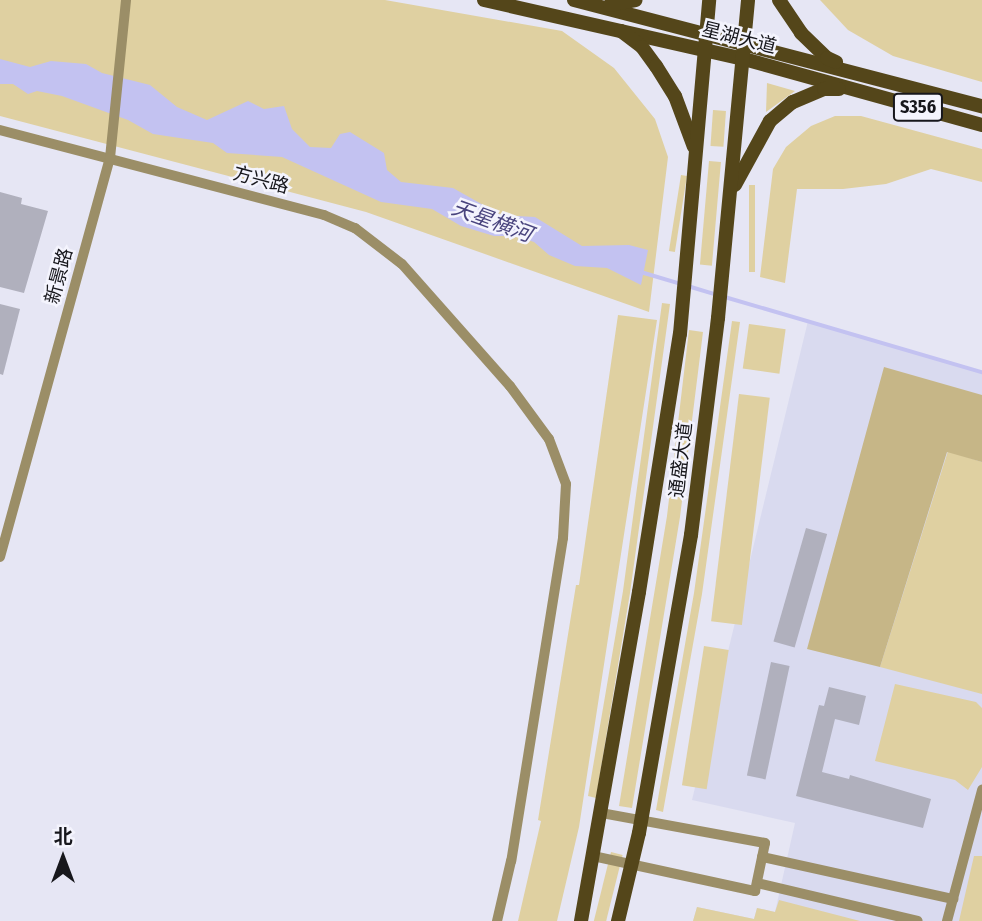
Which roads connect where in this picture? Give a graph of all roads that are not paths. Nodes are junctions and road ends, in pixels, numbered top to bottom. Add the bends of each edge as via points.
1 (127, 0) edge
2 (484, 0) edge
3 (574, 0) edge
4 (636, 0) edge
5 (709, 0) edge
6 (748, 0) edge
7 (779, 0) edge
8 (605, 6) junction
9 (617, 28) junction
10 (707, 33) junction
11 (706, 50) junction
12 (745, 51) junction
13 (857, 71) junction
14 (854, 89) junction
15 (982, 106) edge
16 (982, 125) edge
17 (0, 130) edge
18 (697, 155) junction
19 (110, 158) junction
20 (730, 196) junction
21 (2, 543) edge
22 (0, 556) edge
23 (982, 790) edge
24 (601, 813) junction
25 (642, 820) junction
26 (593, 856) junction
27 (762, 857) junction
28 (632, 864) junction
29 (757, 883) junction
30 (953, 899) junction
31 (497, 921) edge
32 (581, 921) edge
33 (618, 921) edge
34 (918, 921) edge
35 (947, 921) edge

1 - 19 street, 新景路
2 - 9 main road, 星湖大道 / S356
3 - 8 main road, 星湖大道 / S356
4 - 8 main road
5 - 10 main road, 通盛大道
6 - 12 main road, 通盛大道
7 - 13 main road via 801,33 827,58
8 - 10 main road, 星湖大道 / S356
9 - 11 main road, 星湖大道 / S356
9 - 18 main road via 656,65 683,115
10 - 11 main road, 通盛大道
10 - 12 main road, 星湖大道 / S356
11 - 12 main road, 星湖大道 / S356
11 - 18 main road, 通盛大道
12 - 13 main road, 星湖大道 / S356
12 - 14 main road, 星湖大道 / S356
12 - 20 main road, 通盛大道
13 - 15 main road, 星湖大道 / S356
14 - 16 main road, 星湖大道 / S356
14 - 20 main road via 824,89 793,102 770,121
17 - 19 street, 方兴路
18 - 24 main road, 通盛大道 via 682,306
19 - 21 street, 新景路
19 - 31 street, 方兴路 via 324,215 355,228 401,264 510,386 549,439 566,484 563,538 511,862
20 - 25 main road, 通盛大道 via 691,535
21 - 22 street, 新景路
23 - 30 street
24 - 25 street
24 - 26 main road, 通盛大道
25 - 27 street via 765,843
25 - 28 main road, 通盛大道
26 - 28 street
26 - 32 main road, 通盛大道
27 - 29 street
27 - 30 street
28 - 29 street via 755,891
28 - 33 main road, 通盛大道
29 - 34 street
30 - 35 street

